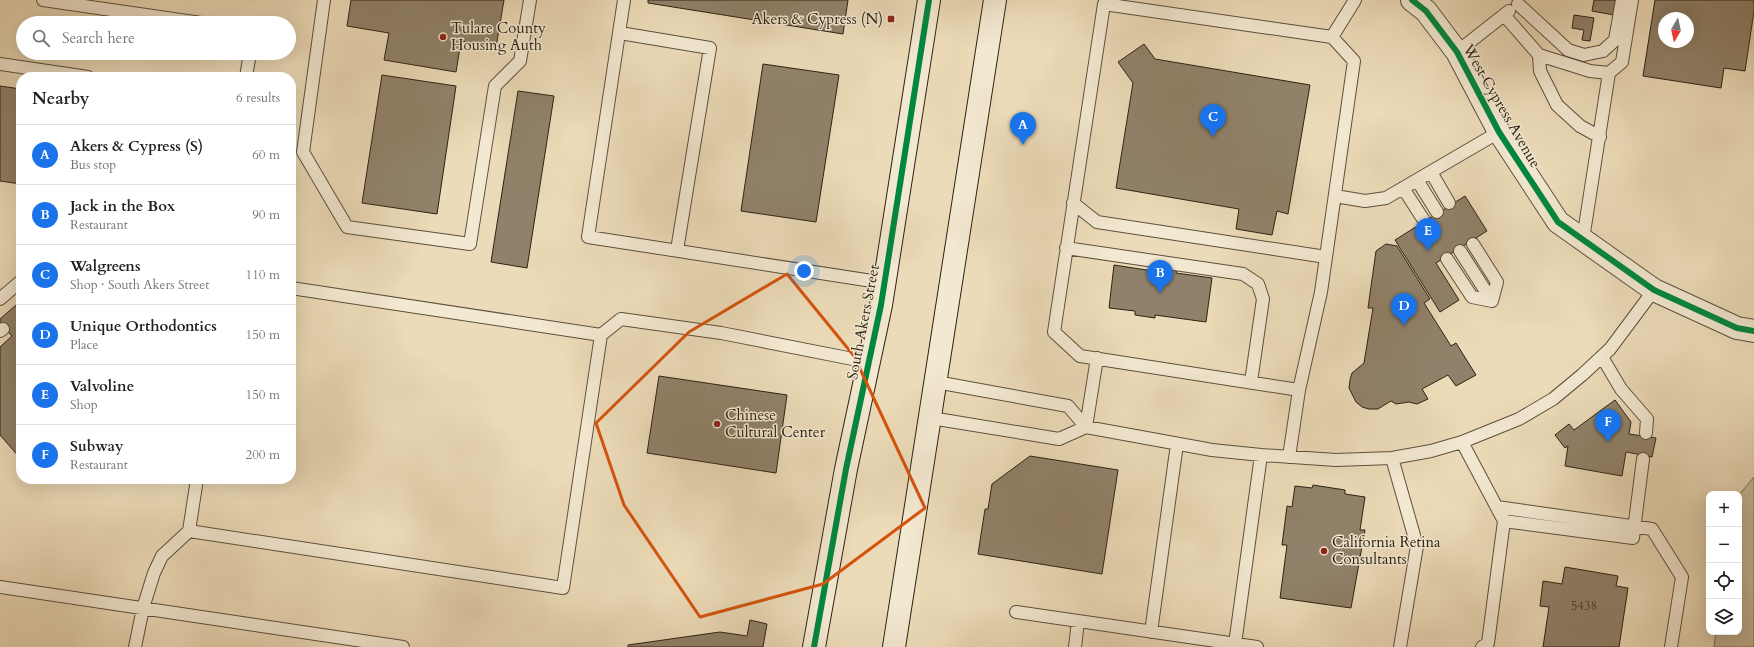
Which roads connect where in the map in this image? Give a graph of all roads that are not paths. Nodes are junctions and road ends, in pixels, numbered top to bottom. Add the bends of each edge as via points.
1 (43, 0) edge
2 (324, 0) edge
3 (530, 0) edge
4 (624, 0) edge
5 (929, 0) edge
6 (995, 0) edge
7 (1355, 0) edge
8 (1412, 0) edge
9 (1622, 0) edge
10 (1632, 0) edge
11 (1520, 2) edge
12 (1504, 15) junction
13 (153, 16) edge
14 (620, 33) junction
15 (1332, 37) junction
16 (1457, 52) junction
17 (1539, 55) junction
18 (249, 60) edge
19 (0, 64) edge
20 (54, 72) edge
21 (247, 72) edge
22 (1610, 73) junction
23 (1499, 132) junction
24 (1600, 137) junction
25 (1431, 172) junction
26 (1417, 180) junction
27 (1403, 188) junction
28 (1335, 196) junction
29 (1073, 203) junction
30 (1449, 204) dead end
31 (1436, 212) dead end
32 (1422, 219) dead end
33 (1583, 239) junction
34 (1473, 244) dead end
35 (1066, 248) junction
36 (677, 250) junction
37 (1460, 251) dead end
38 (1326, 257) junction
39 (1447, 259) dead end
40 (885, 283) junction
41 (16, 285) edge
42 (296, 289) edge
43 (1654, 290) junction
44 (0, 299) edge
45 (1492, 301) junction
46 (1754, 330) edge
47 (601, 335) junction
48 (1602, 357) junction
49 (1096, 358) junction
50 (868, 362) junction
51 (936, 382) junction
52 (1251, 382) junction
53 (1299, 390) junction
54 (931, 418) junction
55 (1086, 427) junction
56 (1646, 434) dead end
57 (1462, 442) junction
58 (1178, 444) junction
59 (1261, 455) junction
60 (1289, 458) junction
61 (1392, 458) junction
62 (1643, 459) dead end
63 (196, 484) edge
64 (1497, 507) junction
65 (1504, 521) junction
66 (1634, 526) junction
67 (189, 531) junction
68 (0, 587) edge
69 (143, 608) junction
70 (1016, 612) dead end
71 (1078, 621) junction
72 (1151, 632) junction
73 (1206, 644) edge
74 (1235, 644) junction
75 (1488, 646) edge
76 (135, 647) edge
77 (403, 647) edge
78 (814, 647) edge
79 (894, 647) edge
80 (1075, 647) edge
81 (1257, 647) edge
82 (1400, 647) edge
83 (1671, 647) edge

1 - 13 lane
2 - 3 lane via 303,152 347,227 470,244 495,86 520,61
4 - 14 lane
5 - 40 main road, South Akers Street
6 - 51 main road
7 - 15 lane
8 - 16 main road, West Cypress Avenue via 1426,11
9 - 11 lane via 1615,40 1603,51 1584,55 1568,50
10 - 22 lane via 1622,62
11 - 12 lane
12 - 16 lane
12 - 17 lane
14 - 36 lane via 710,48
14 - 36 lane via 588,237
15 - 28 lane via 1354,62
15 - 29 lane via 1104,4
16 - 23 main road, West Cypress Avenue
17 - 22 lane via 1590,70
17 - 24 lane via 1540,71 1557,105 1580,126
18 - 21 lane
19 - 20 lane
22 - 24 lane
23 - 25 lane
23 - 33 main road, West Cypress Avenue via 1558,222
24 - 33 lane
25 - 26 lane
25 - 30 lane
26 - 27 lane
26 - 31 lane
27 - 28 lane via 1386,198 1365,201
27 - 32 lane
28 - 38 lane
29 - 35 lane
29 - 38 lane via 1097,222
33 - 43 main road, West Cypress Avenue
34 - 45 lane via 1497,282
35 - 49 lane via 1054,332 1080,356
35 - 52 lane via 1243,274 1258,284 1263,299
36 - 40 lane
37 - 45 lane
38 - 53 lane via 1321,292
39 - 45 lane via 1472,297
40 - 50 main road, South Akers Street
41 - 44 lane
42 - 47 lane
43 - 46 main road, West Cypress Avenue via 1737,328
43 - 48 lane
47 - 50 lane via 621,319 721,333
47 - 67 lane via 563,588
48 - 56 lane via 1621,389 1647,419
48 - 57 lane via 1553,399 1519,419
49 - 52 lane
49 - 55 lane
50 - 78 main road, South Akers Street via 844,476
51 - 54 main road
51 - 55 lane via 1068,406
52 - 53 lane
53 - 60 lane
54 - 55 lane via 1059,439
54 - 79 main road
55 - 58 lane
57 - 61 lane
57 - 64 lane
58 - 59 lane
58 - 72 lane
59 - 60 lane
59 - 74 lane
60 - 61 lane
61 - 82 lane via 1417,546
62 - 66 lane
63 - 67 lane
64 - 65 lane
64 - 66 lane
65 - 66 lane via 1633,538
65 - 75 lane
66 - 83 lane via 1652,529 1682,577
67 - 69 lane via 162,556
68 - 69 lane
69 - 76 lane
69 - 77 lane
70 - 71 lane
71 - 72 lane
71 - 80 lane
72 - 73 lane
73 - 74 lane
74 - 81 lane

